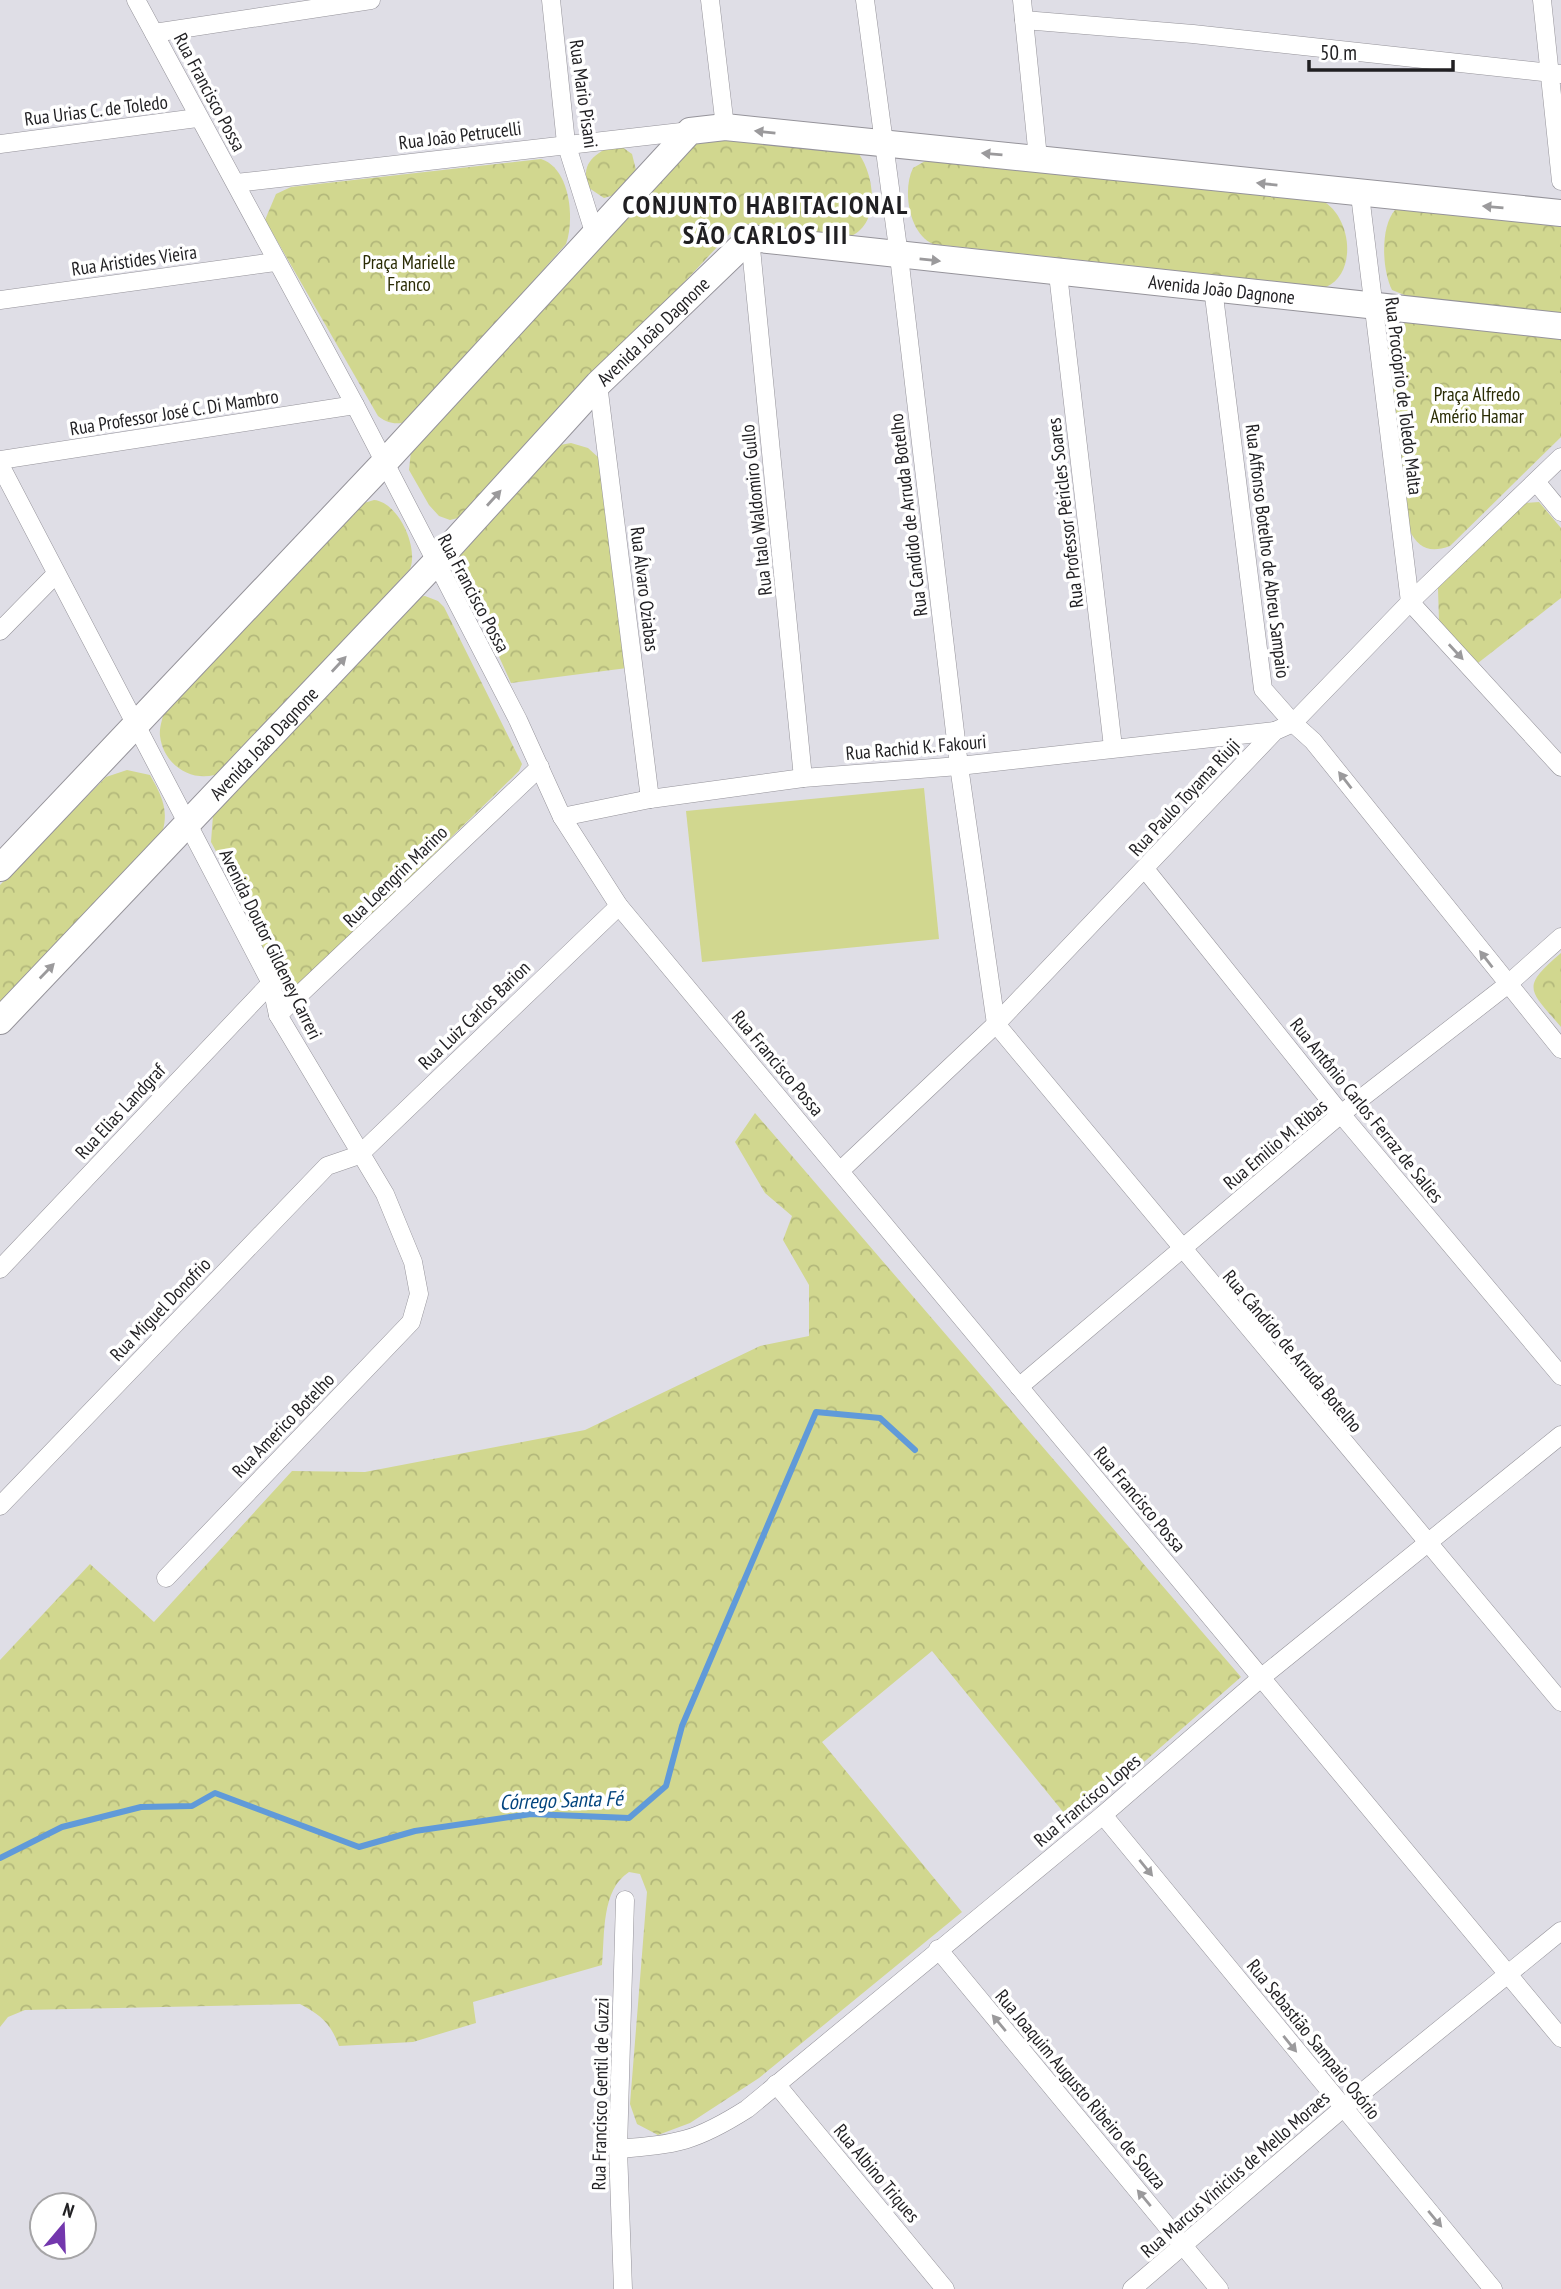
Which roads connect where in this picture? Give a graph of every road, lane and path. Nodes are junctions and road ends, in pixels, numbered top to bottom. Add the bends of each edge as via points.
1 (136, 0) edge
2 (371, 0) edge
3 (551, 0) edge
4 (710, 0) edge
5 (865, 0) edge
6 (1022, 0) edge
7 (1542, 0) edge
8 (1024, 20) junction
9 (153, 33) junction
10 (1555, 73) edge
11 (197, 118) junction
12 (724, 127) junction
13 (690, 131) junction
14 (566, 143) junction
15 (0, 144) edge
16 (883, 144) junction
17 (1038, 158) junction
18 (1561, 181) edge
19 (236, 183) junction
20 (1360, 195) junction
21 (1561, 214) edge
22 (594, 232) junction
23 (750, 238) junction
24 (899, 256) junction
25 (275, 262) junction
26 (1058, 274) junction
27 (1213, 288) junction
28 (0, 300) edge
29 (1371, 305) junction
30 (1561, 326) edge
31 (598, 384) junction
32 (355, 405) junction
33 (1561, 457) edge
34 (0, 463) edge
35 (383, 464) junction
36 (1537, 483) junction
37 (1561, 512) edge
38 (435, 562) junction
39 (55, 575) junction
40 (1410, 602) junction
41 (0, 631) edge
42 (1293, 723) junction
43 (136, 725) junction
44 (1275, 731) junction
45 (1113, 747) junction
46 (959, 766) junction
47 (540, 767) junction
48 (1561, 767) edge
49 (803, 778) junction
50 (650, 799) junction
51 (562, 817) junction
52 (189, 823) junction
53 (0, 869) edge
54 (1145, 869) junction
55 (619, 906) junction
56 (1561, 937) edge
57 (271, 983) junction
58 (1507, 985) junction
59 (278, 1015) junction
60 (0, 1021) edge
61 (996, 1024) junction
62 (1561, 1049) edge
63 (1341, 1114) junction
64 (359, 1155) junction
65 (841, 1170) junction
66 (1182, 1251) junction
67 (0, 1269) edge
68 (419, 1294) joint
69 (1561, 1376) edge
70 (1019, 1387) junction
71 (1561, 1435) edge
72 (0, 1506) edge
73 (1426, 1542) junction
74 (166, 1578) dead end
75 (1262, 1677) junction
76 (1561, 1702) edge
77 (1103, 1815) junction
78 (625, 1900) dead end
79 (1561, 1931) edge
80 (938, 1949) junction
81 (1508, 1974) junction
82 (1561, 2038) edge
83 (776, 2084) junction
84 (1343, 2108) junction
85 (618, 2149) junction
86 (1184, 2246) junction
87 (623, 2289) edge
88 (945, 2289) edge
89 (1132, 2289) edge
90 (1219, 2289) edge
91 (1493, 2289) edge

1 - 9 street, Rua Francisco Possa
2 - 9 street
3 - 14 street, Rua Mario Pisani
4 - 12 street
5 - 16 street, Rua Candido de Arruda Botelho
6 - 8 street
7 - 10 street
8 - 10 street
8 - 17 street
9 - 11 street, Rua Francisco Possa
10 - 18 street
11 - 15 street, Rua Urias C. de Toledo
11 - 19 street, Rua Francisco Possa
12 - 13 street
16 -> 12 street
13 - 14 street, Rua João Petrucelli
13 - 22 street
14 - 19 street, Rua João Petrucelli
14 - 22 street, Rua Mario Pisani
17 -> 16 street
16 - 24 street, Rua Candido de Arruda Botelho
20 -> 17 street
19 - 25 street, Rua Francisco Possa
21 -> 20 street
20 - 29 street, Rua Procóprio de Toledo Malta
22 - 35 street
23 - 24 street, Avenida João Dagnone
23 - 31 street, Avenida João Dagnone
23 - 49 street, Rua Italo Waldomiro Gullo
24 -> 26 street, Avenida João Dagnone
24 - 46 street, Rua Candido de Arruda Botelho
25 - 28 street, Rua Aristides Vieira
25 - 32 street, Rua Francisco Possa
26 - 27 street, Avenida João Dagnone
26 - 45 street, Rua Professor Péricles Soares
27 - 29 street, Avenida João Dagnone
27 - 42 street, Rua Affonso Botelho de Abreu Sampaio via 1263,690
29 - 30 street, Avenida João Dagnone
29 - 40 street, Rua Procóprio de Toledo Malta
38 -> 31 street, Avenida João Dagnone
31 - 50 street, Rua Álvaro Oziabas
32 - 34 street, Rua Professor José C. Di Mambro
32 - 35 street, Rua Francisco Possa
33 - 36 street, Rua Paulo Toyama Riuji
34 - 39 street, Avenida Doutor Gildeney Carreri
35 - 38 street, Rua Francisco Possa
35 - 43 street
36 - 37 street
36 - 40 street, Rua Paulo Toyama Riuji
38 - 47 street, Rua Francisco Possa
52 -> 38 street, Avenida João Dagnone
39 - 41 street
39 - 43 street, Avenida Doutor Gildeney Carreri
40 - 42 street, Rua Paulo Toyama Riuji
40 -> 48 street
42 - 44 street, Rua Paulo Toyama Riuji
58 -> 42 street, Rua Affonso Botelho de Abreu Sampaio via 1313,741
43 - 52 street, Avenida Doutor Gildeney Carreri
43 - 53 street
44 - 45 street, Rua Rachid K. Fakouri
44 - 54 street, Rua Paulo Toyama Riuji
45 - 46 street, Rua Rachid K. Fakouri
46 - 49 street, Rua Rachid K. Fakouri
46 - 61 street, Rua Candido de Arruda Botelho
47 - 51 street, Rua Francisco Possa
47 - 59 street, Rua Loengrin Marino
49 - 50 street, Rua Rachid K. Fakouri
50 - 51 street, Rua Rachid K. Fakouri
51 - 55 street, Rua Francisco Possa
52 - 57 street, Avenida Doutor Gildeney Carreri
60 -> 52 street, Avenida João Dagnone
54 - 61 street, Rua Paulo Toyama Riuji
54 - 63 street, Rua Antônio Carlos Ferraz de Salies
55 - 64 street, Rua Luiz Carlos Barion
55 - 65 street, Rua Francisco Possa
56 - 58 street, Rua Emilio M. Ribas
57 - 59 street, Avenida Doutor Gildeney Carreri
57 - 67 street, Rua Elias Landgraf
58 - 62 street, Rua Affonso Botelho de Abreu Sampaio
58 - 63 street, Rua Emilio M. Ribas
59 - 64 street, Avenida Doutor Gildeney Carreri
61 - 65 street, Rua Paulo Toyama Riuji
61 - 66 street, Rua Cândido de Arruda Botelho
63 - 66 street, Rua Emilio M. Ribas
63 - 69 street, Rua Antônio Carlos Ferraz de Salies
64 - 68 street, Avenida Doutor Gildeney Carreri via 385,1194 413,1262
64 - 72 street, Rua Miguel Donofrio via 327,1166
65 - 70 street, Rua Francisco Possa
66 - 70 street, Rua Emilio M. Ribas
66 - 73 street, Rua Cândido de Arruda Botelho
68 - 74 street, Rua Americo Botelho via 411,1322
70 - 75 street, Rua Francisco Possa
71 - 73 street, Rua Francisco Lopes
73 - 75 street, Rua Francisco Lopes
73 - 76 street, Rua Cândido de Arruda Botelho
75 - 77 street, Rua Francisco Lopes
75 - 81 street, Rua Francisco Possa
77 - 80 street, Rua Francisco Lopes
77 -> 84 street, Rua Sebastião Sampaio Osório
78 - 85 street, Rua Francisco Gentil de Guzzi
79 - 81 street, Rua Marcus Vinicius de Mello Moraes
80 - 83 street, Rua Francisco Lopes
86 -> 80 street, Rua Joaquim Augusto Ribeiro de Souza
81 - 82 street, Rua Francisco Possa
81 - 84 street, Rua Marcus Vinicius de Mello Moraes
83 - 85 street, Rua Francisco Lopes via 711,2131 676,2144
83 - 88 street, Rua Albino Triques
84 - 86 street, Rua Marcus Vinicius de Mello Moraes
84 -> 91 street, Rua Sebastião Sampaio Osório
85 - 87 street, Rua Francisco Gentil de Guzzi
86 - 89 street, Rua Marcus Vinicius de Mello Moraes
86 - 90 street, Rua Joaquim Augusto Ribeiro de Souza

